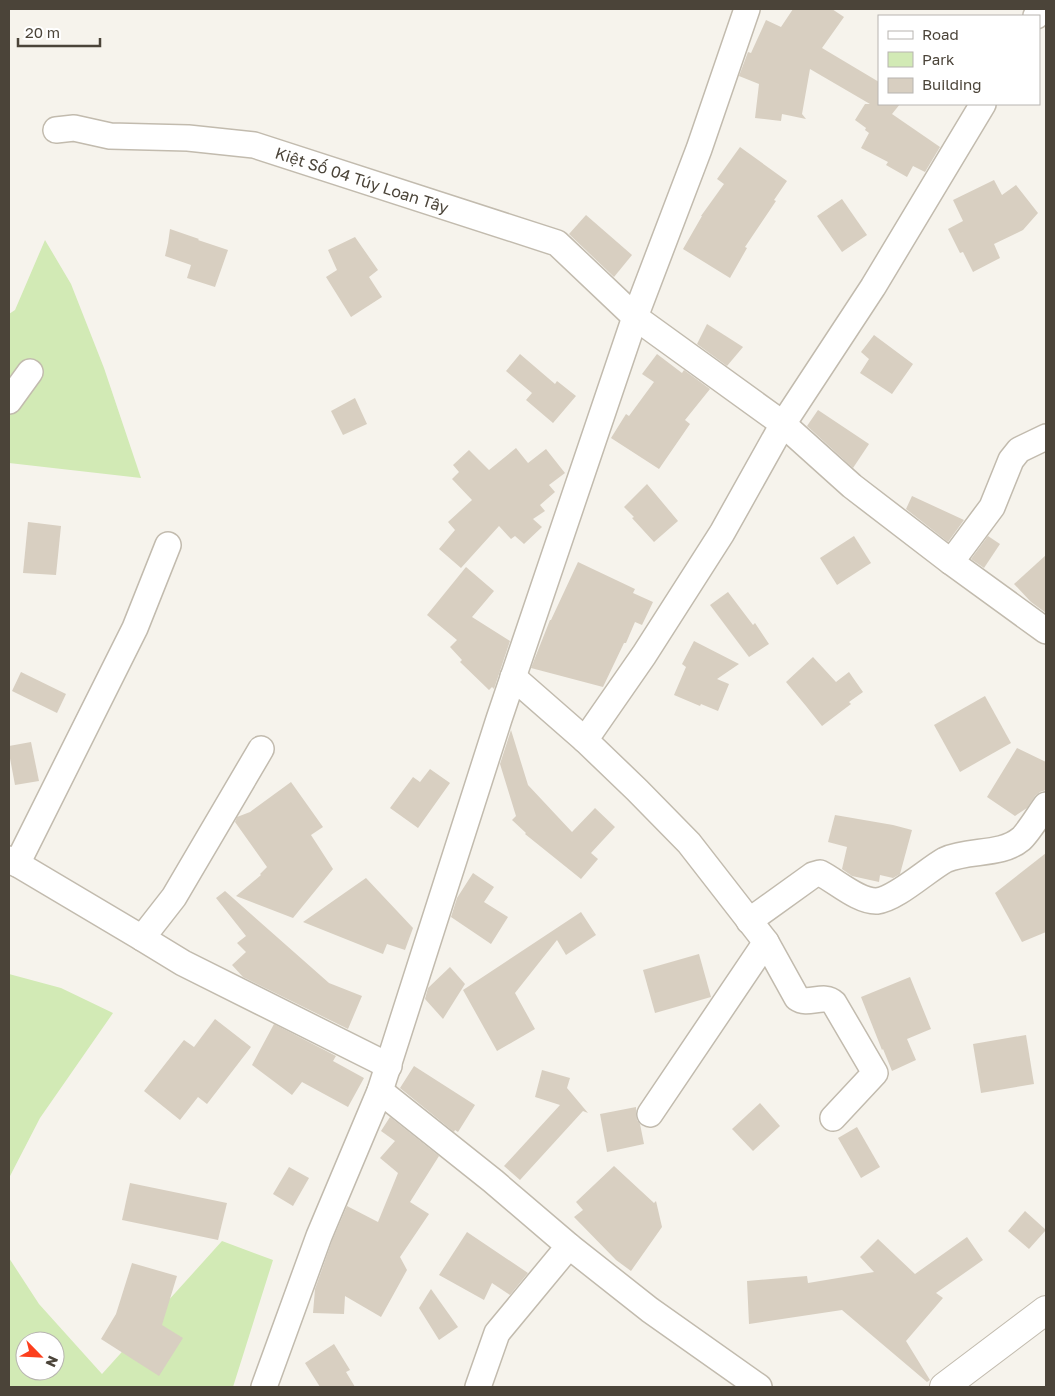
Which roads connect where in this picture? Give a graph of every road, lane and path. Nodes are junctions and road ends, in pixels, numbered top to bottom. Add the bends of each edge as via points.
1 (747, 9) edge
2 (982, 105) edge
3 (56, 130) dead end
4 (635, 317) junction
5 (30, 372) dead end
6 (9, 401) edge
7 (784, 424) junction
8 (1046, 437) edge
9 (168, 545) dead end
10 (951, 562) junction
11 (1046, 631) edge
12 (514, 677) junction
13 (585, 740) junction
14 (261, 749) dead end
15 (1046, 805) edge
16 (13, 862) edge
17 (748, 921) junction
18 (142, 938) junction
19 (766, 942) junction
20 (389, 1066) junction
21 (380, 1091) junction
22 (650, 1114) dead end
23 (833, 1118) dead end
24 (569, 1246) junction
25 (1046, 1310) edge
26 (264, 1387) edge
27 (478, 1387) edge
28 (759, 1387) edge
29 (944, 1387) edge

1 - 4 street via 699,149
2 - 7 street via 873,287
3 - 4 street, Kiệt Số 04 Túy Loan Tây via 74,128 110,136 188,138 254,145 557,243
4 - 7 street, Kiệt Số 04 Túy Loan Tây
4 - 12 street
5 - 6 street
7 - 10 street, Kiệt Số 04 Túy Loan Tây via 852,486
7 - 13 street via 722,533
8 - 10 street via 1019,450 1011,460 992,507
9 - 16 street via 135,628
10 - 11 street, Kiệt Số 04 Túy Loan Tây
12 - 13 street
12 - 20 street
13 - 17 street via 689,843
14 - 18 street via 174,897
15 - 17 street via 1022,838 1007,846 945,860 887,899 863,898 820,873 812,875
16 - 18 street
17 - 19 street
18 - 20 street via 183,963
19 - 22 street
19 - 23 street via 797,998 804,1002 826,999 834,1003 875,1073
20 - 21 street
21 - 24 street
21 - 26 street via 320,1236
24 - 27 street via 497,1333
24 - 28 street via 650,1310
25 - 29 street

